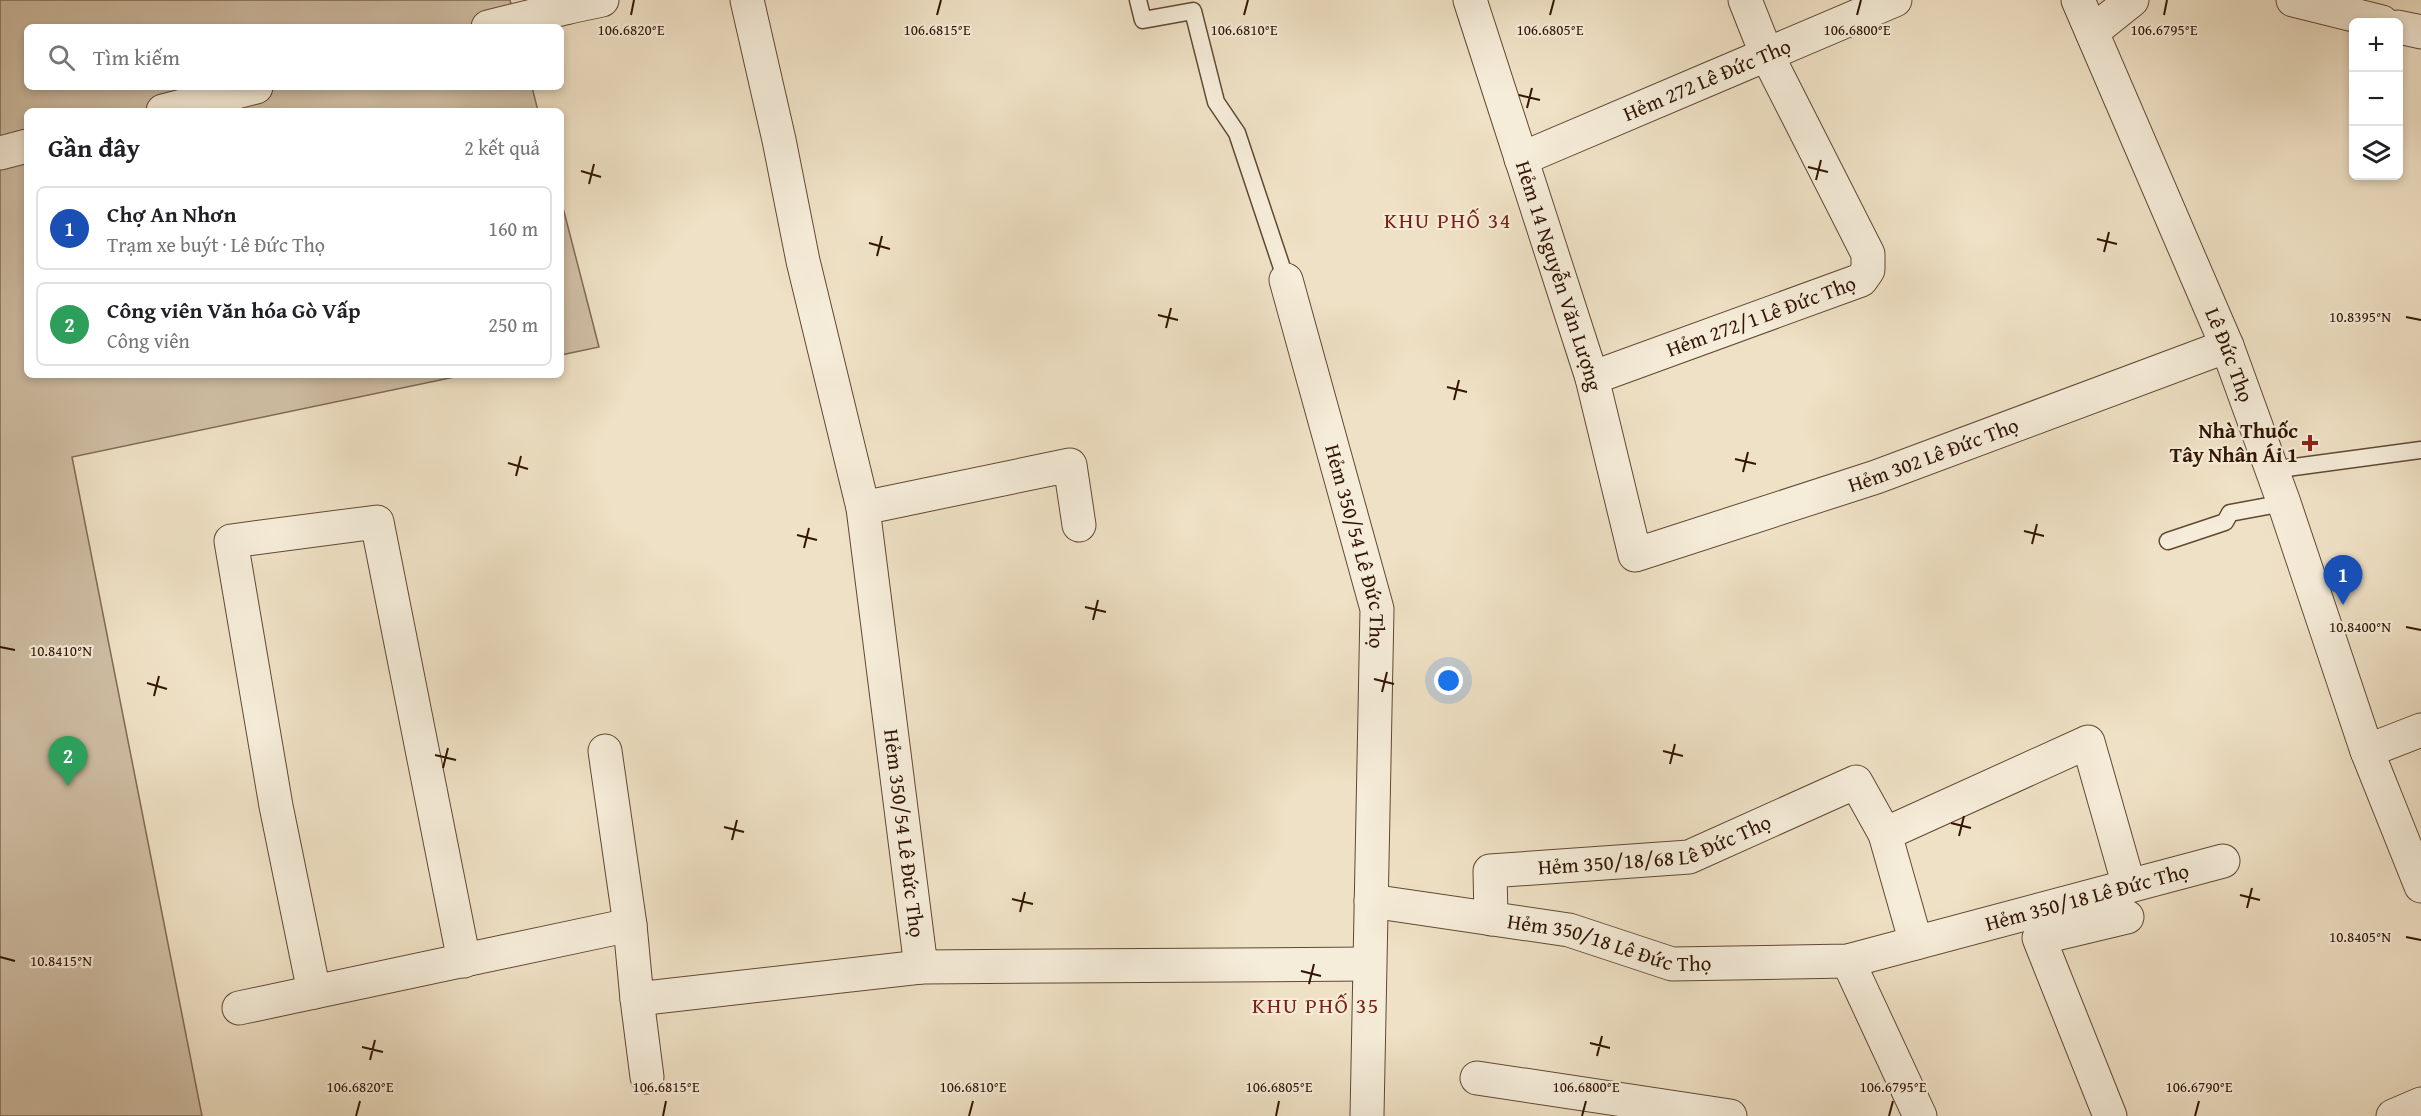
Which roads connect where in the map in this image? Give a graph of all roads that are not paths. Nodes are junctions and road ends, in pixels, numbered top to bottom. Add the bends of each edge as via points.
1 (602, 0) edge
2 (747, 0) edge
3 (1138, 0) edge
4 (1470, 0) edge
5 (1745, 0) edge
6 (1895, 0) edge
7 (2078, 0) edge
8 (2132, 0) edge
9 (2293, 0) edge
10 (569, 3) edge
11 (2366, 18) edge
12 (498, 24) edge
13 (2403, 28) edge
14 (2092, 32) junction
15 (2421, 32) edge
16 (1766, 53) junction
17 (244, 90) edge
18 (175, 108) edge
19 (24, 147) edge
20 (0, 153) edge
21 (1521, 159) junction
22 (1286, 280) joint
23 (2227, 346) junction
24 (1592, 378) junction
25 (2421, 450) edge
26 (2272, 470) junction
27 (2284, 503) junction
28 (863, 508) junction
29 (1079, 525) dead end
30 (2168, 541) dead end
31 (1635, 555) joint
32 (2421, 730) edge
33 (605, 751) dead end
34 (2367, 751) junction
35 (1885, 834) junction
36 (2223, 861) dead end
37 (2421, 886) edge
38 (1371, 901) junction
39 (2128, 901) junction
40 (1491, 919) junction
41 (630, 926) junction
42 (1916, 943) junction
43 (464, 961) junction
44 (1848, 961) junction
45 (1369, 964) junction
46 (921, 967) junction
47 (314, 992) junction
48 (637, 999) junction
49 (239, 1008) dead end
50 (647, 1077) dead end
51 (1477, 1078) dead end
52 (2421, 1104) edge
53 (1366, 1116) edge
54 (1730, 1116) edge
55 (1920, 1116) edge
56 (2110, 1116) edge
57 (2393, 1116) edge

1 - 10 street
2 - 28 street, Hẻm 350/54 Lê Đức Thọ via 803,261
3 - 22 lane via 1143,20 1192,11 1216,102 1236,133
4 - 21 street, Hẻm 14 Nguyễn Văn Lượng
5 - 16 street, Hẻm 272/1 Lê Đức Thọ
6 - 16 street, Hẻm 272 Lê Đức Thọ
7 - 14 street, Lê Đức Thọ
8 - 14 street
9 - 11 street
10 - 12 street
13 - 15 street
14 - 23 street, Lê Đức Thọ
16 - 21 street, Hẻm 272 Lê Đức Thọ
16 - 24 street, Hẻm 272/1 Lê Đức Thọ via 1868,254 1868,270 1861,280
17 - 18 street
19 - 20 street
21 - 24 street, Hẻm 14 Nguyễn Văn Lượng
22 - 38 street, Hẻm 350/54 Lê Đức Thọ via 1377,609
23 - 26 street, Lê Đức Thọ
23 - 31 street, Hẻm 302 Lê Đức Thọ via 1876,477
24 - 31 street, Hẻm 14 Nguyễn Văn Lượng
25 - 26 lane
26 - 27 street, Lê Đức Thọ
27 - 30 lane via 2230,513 2225,522
27 - 34 street, Lê Đức Thọ
28 - 29 street via 1070,465
28 - 46 street, Hẻm 350/54 Lê Đức Thọ
32 - 34 street
33 - 41 street
34 - 37 street, Lê Đức Thọ
35 - 39 street via 2088,742
35 - 40 street, Hẻm 350/18/68 Lê Đức Thọ via 1856,782 1689,857 1490,871
35 - 42 street
36 - 39 street, Hẻm 350/18 Lê Đức Thọ
38 - 40 street, Hẻm 350/18 Lê Đức Thọ
38 - 45 street, Hẻm 350/54 Lê Đức Thọ
39 - 42 street, Hẻm 350/18 Lê Đức Thọ
39 - 56 street via 2039,938
40 - 44 street, Hẻm 350/18 Lê Đức Thọ via 1569,930 1672,964
41 - 43 street
41 - 48 street
42 - 44 street, Hẻm 350/18 Lê Đức Thọ
43 - 47 street
43 - 47 street via 377,522 231,541 276,806
44 - 55 street
45 - 46 street, Hẻm 350/54 Lê Đức Thọ
45 - 53 street, Hẻm 350/54 Lê Đức Thọ
46 - 48 street
47 - 49 street
48 - 50 street
51 - 54 street
52 - 57 street

